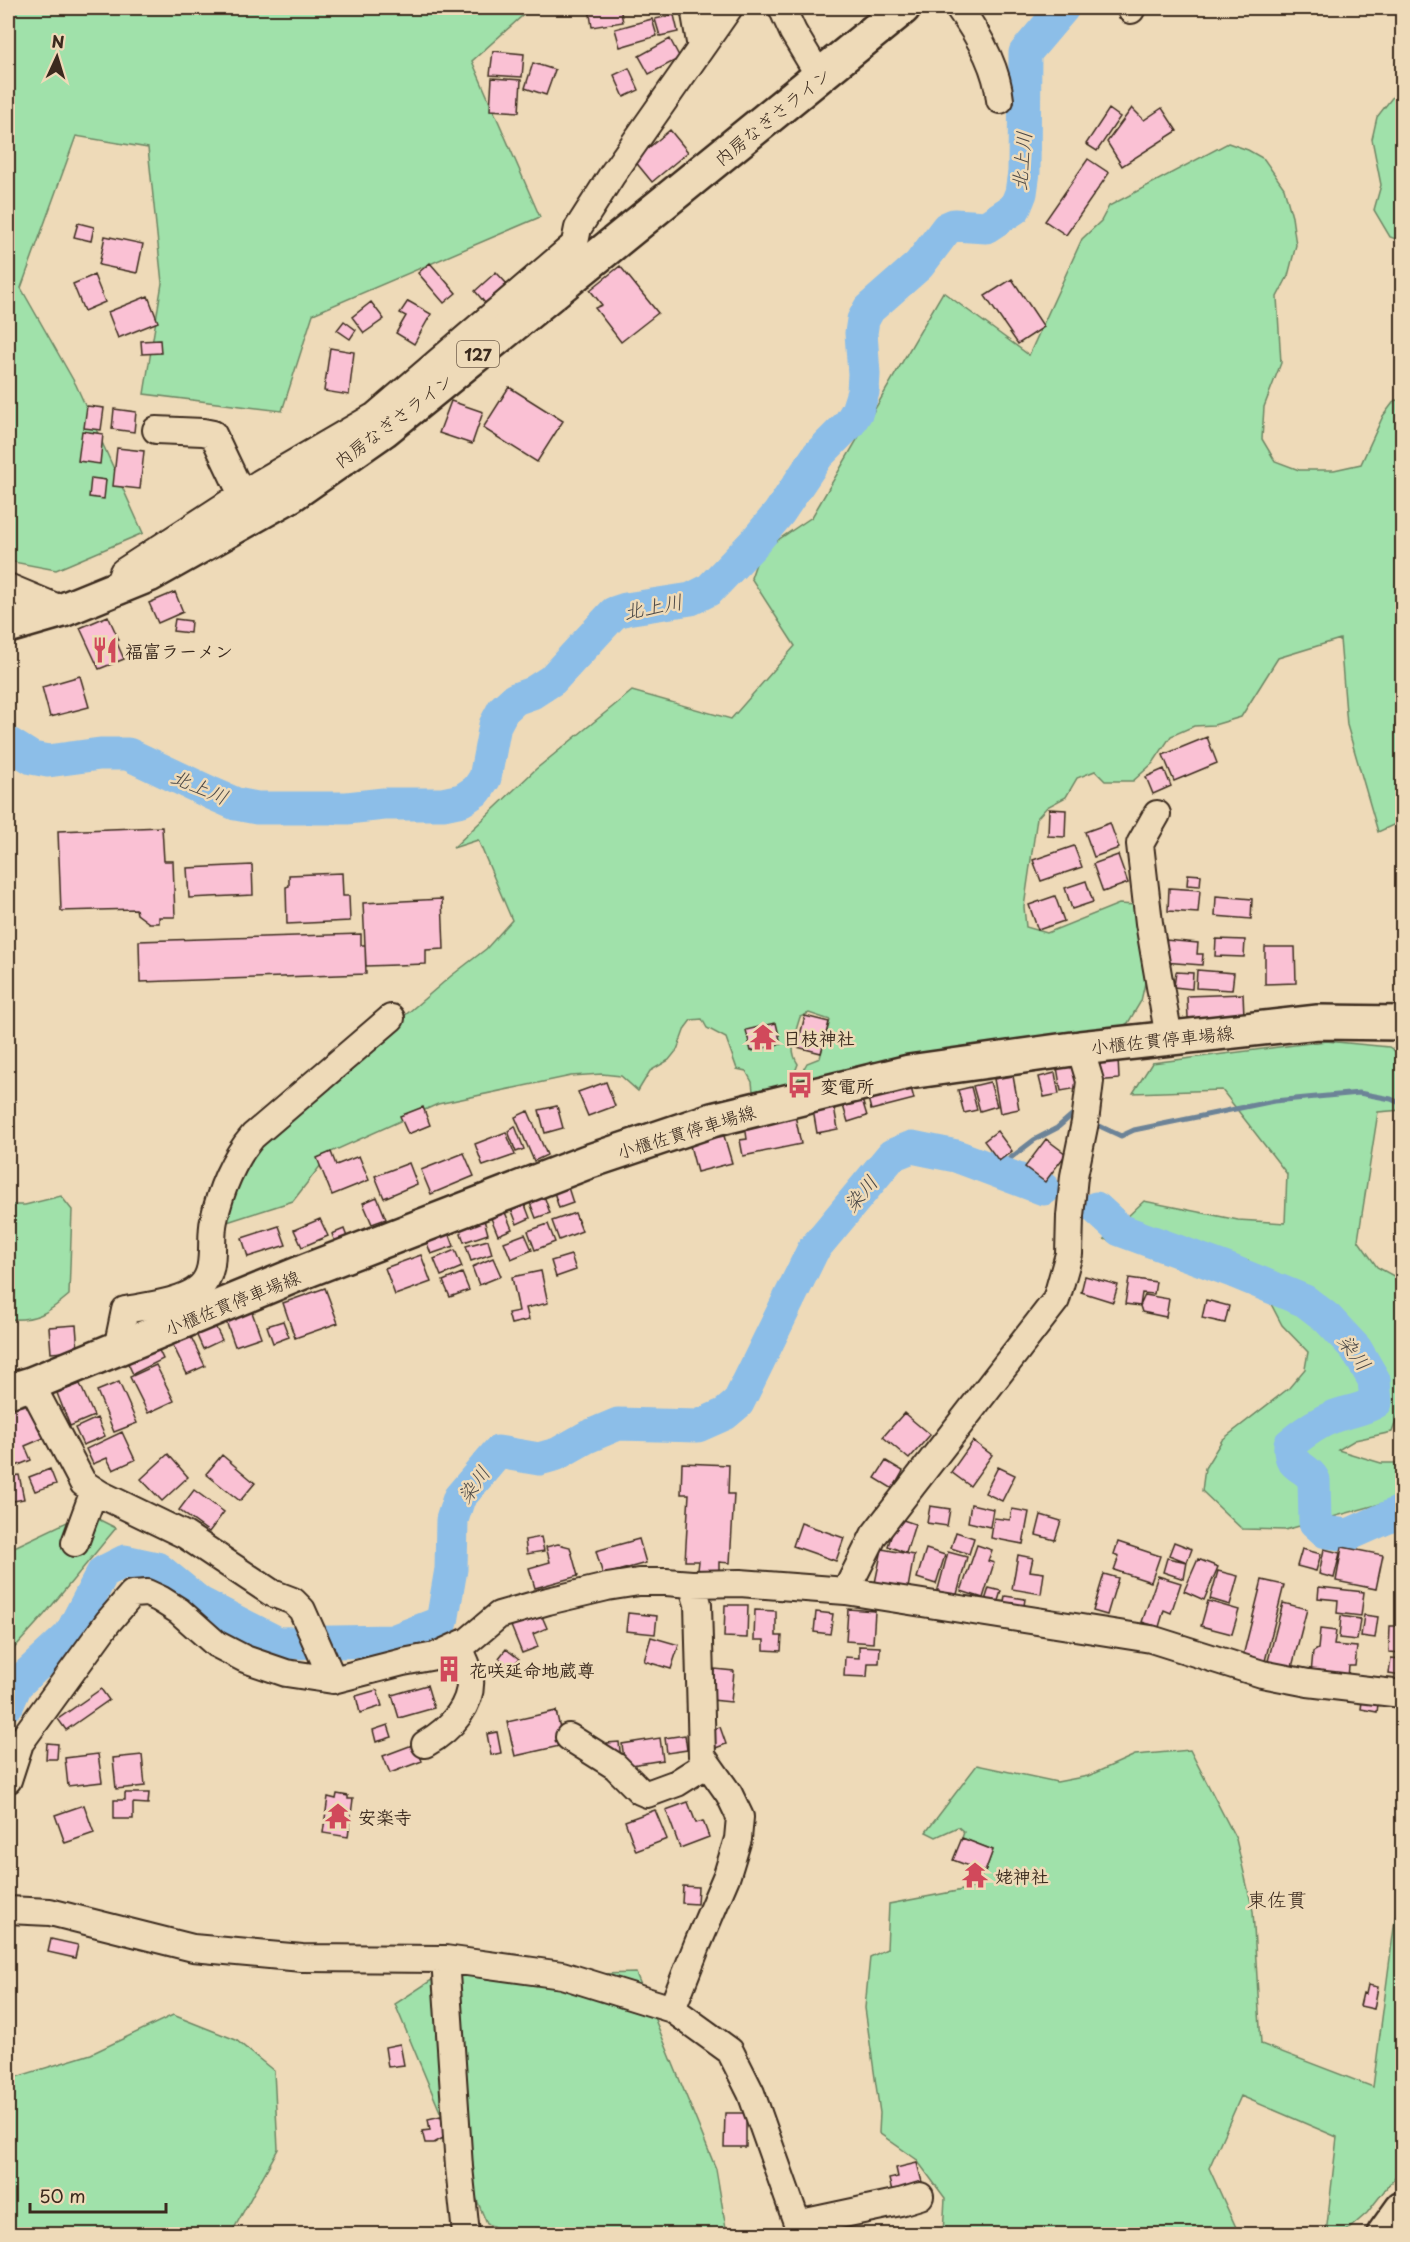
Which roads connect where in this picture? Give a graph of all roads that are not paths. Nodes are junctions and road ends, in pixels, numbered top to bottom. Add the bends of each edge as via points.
1 (694, 8) edge
2 (729, 8) edge
3 (782, 8) edge
4 (903, 8) edge
5 (960, 8) edge
6 (701, 48) junction
7 (820, 77) junction
8 (1000, 100) dead end
9 (573, 246) junction
10 (568, 280) junction
11 (156, 430) dead end
12 (242, 495) junction
13 (8, 587) edge
14 (117, 589) junction
15 (63, 610) junction
16 (8, 626) edge
17 (1157, 814) dead end
18 (391, 1018) dead end
19 (1402, 1023) edge
20 (1169, 1038) junction
21 (1080, 1048) junction
22 (117, 1349) junction
23 (19, 1388) edge
24 (96, 1492) junction
25 (75, 1543) dead end
26 (692, 1584) junction
27 (846, 1590) junction
28 (458, 1646) junction
29 (331, 1675) junction
30 (1402, 1694) edge
31 (569, 1737) dead end
32 (425, 1744) dead end
33 (707, 1764) junction
34 (8, 1780) edge
35 (8, 1910) edge
36 (445, 1959) junction
37 (672, 2009) junction
38 (920, 2196) dead end
39 (1402, 2210) edge
40 (799, 2229) edge
41 (466, 2235) edge
42 (1384, 2235) edge

1 - 6 street
2 - 6 street
3 - 7 street
4 - 7 main road, 内房なぎさライン / 127
5 - 8 street via 981,42
6 - 9 street via 606,184 578,228
7 - 10 main road, 内房なぎさライン / 127
9 - 10 street
9 - 12 street via 375,416
10 - 14 main road, 内房なぎさライン / 127 via 384,430 291,495
11 - 12 street via 213,434
12 - 14 street via 123,572
13 - 15 street
14 - 15 main road, 内房なぎさライン / 127
15 - 16 main road, 内房なぎさライン / 127
17 - 20 street via 1140,844
18 - 22 street via 241,1150 216,1209 208,1277 200,1288 183,1296 125,1310
19 - 20 main road, 小櫃佐貫停車場線 via 1318,1022
20 - 21 main road, 小櫃佐貫停車場線
21 - 22 main road, 小櫃佐貫停車場線 via 909,1072 712,1120 587,1162
21 - 27 street via 1090,1081 1074,1176 1069,1254 1056,1299 874,1535
22 - 23 main road, 小櫃佐貫停車場線
23 - 24 street via 83,1483
24 - 25 street
24 - 29 street via 185,1535 272,1593 292,1601 302,1610
26 - 27 street
26 - 28 street via 639,1582 548,1600 499,1615
26 - 33 street via 698,1604 702,1756
27 - 30 street via 1151,1640 1262,1674
28 - 29 street via 435,1656
28 - 32 street via 469,1672 466,1706 435,1739
29 - 34 street via 286,1673 245,1659 216,1644 160,1599 147,1593 132,1594 20,1743
31 - 33 street via 615,1766 647,1794 677,1783
33 - 37 street via 740,1817 738,1839
35 - 36 street via 50,1912 193,1948 302,1958
36 - 37 street via 562,1975
36 - 41 street
37 - 40 street via 730,2051 751,2093
38 - 40 street
39 - 42 main road

